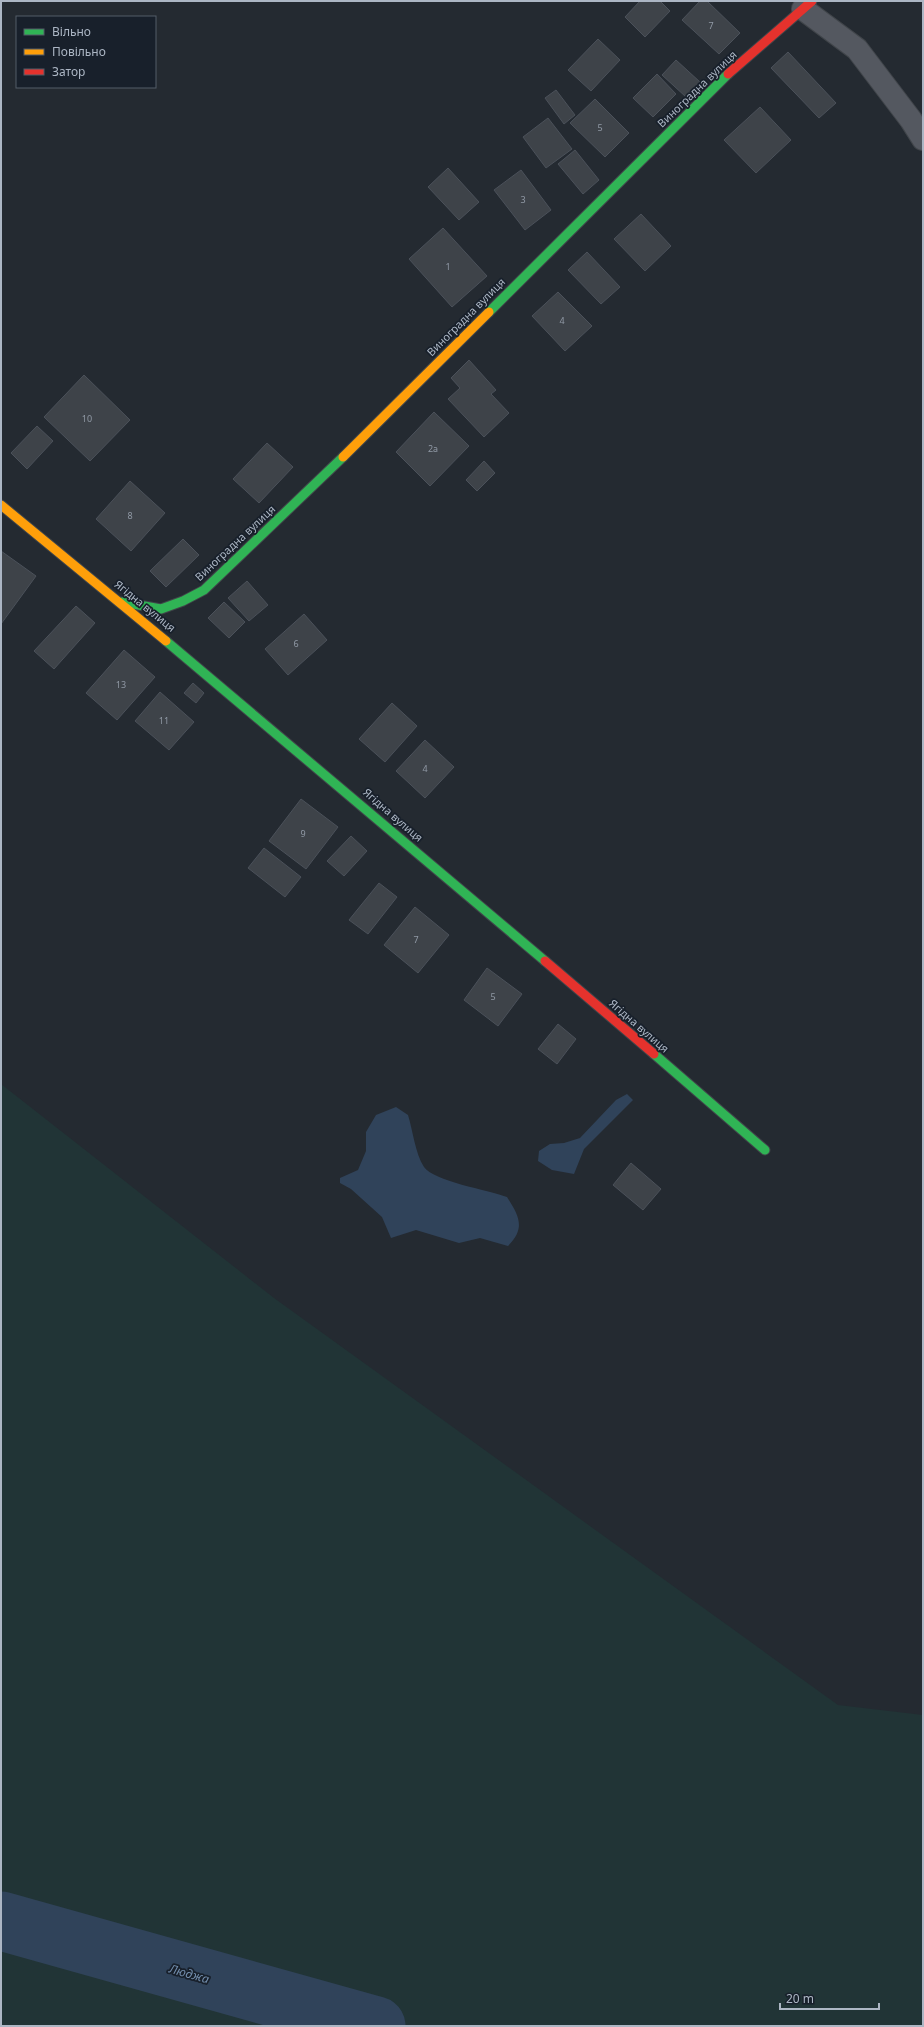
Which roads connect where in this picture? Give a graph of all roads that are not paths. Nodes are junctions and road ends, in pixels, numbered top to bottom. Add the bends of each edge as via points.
1 (807, 5) edge
2 (923, 139) edge
3 (1, 504) edge
4 (120, 601) junction
5 (765, 1150) dead end

1 - 2 street via 857,49
1 - 4 street, Виноградна вулиця via 734,70 296,503 204,590 183,602 161,609
3 - 4 street, Ягідна вулиця
4 - 5 street, Ягідна вулиця via 372,812

